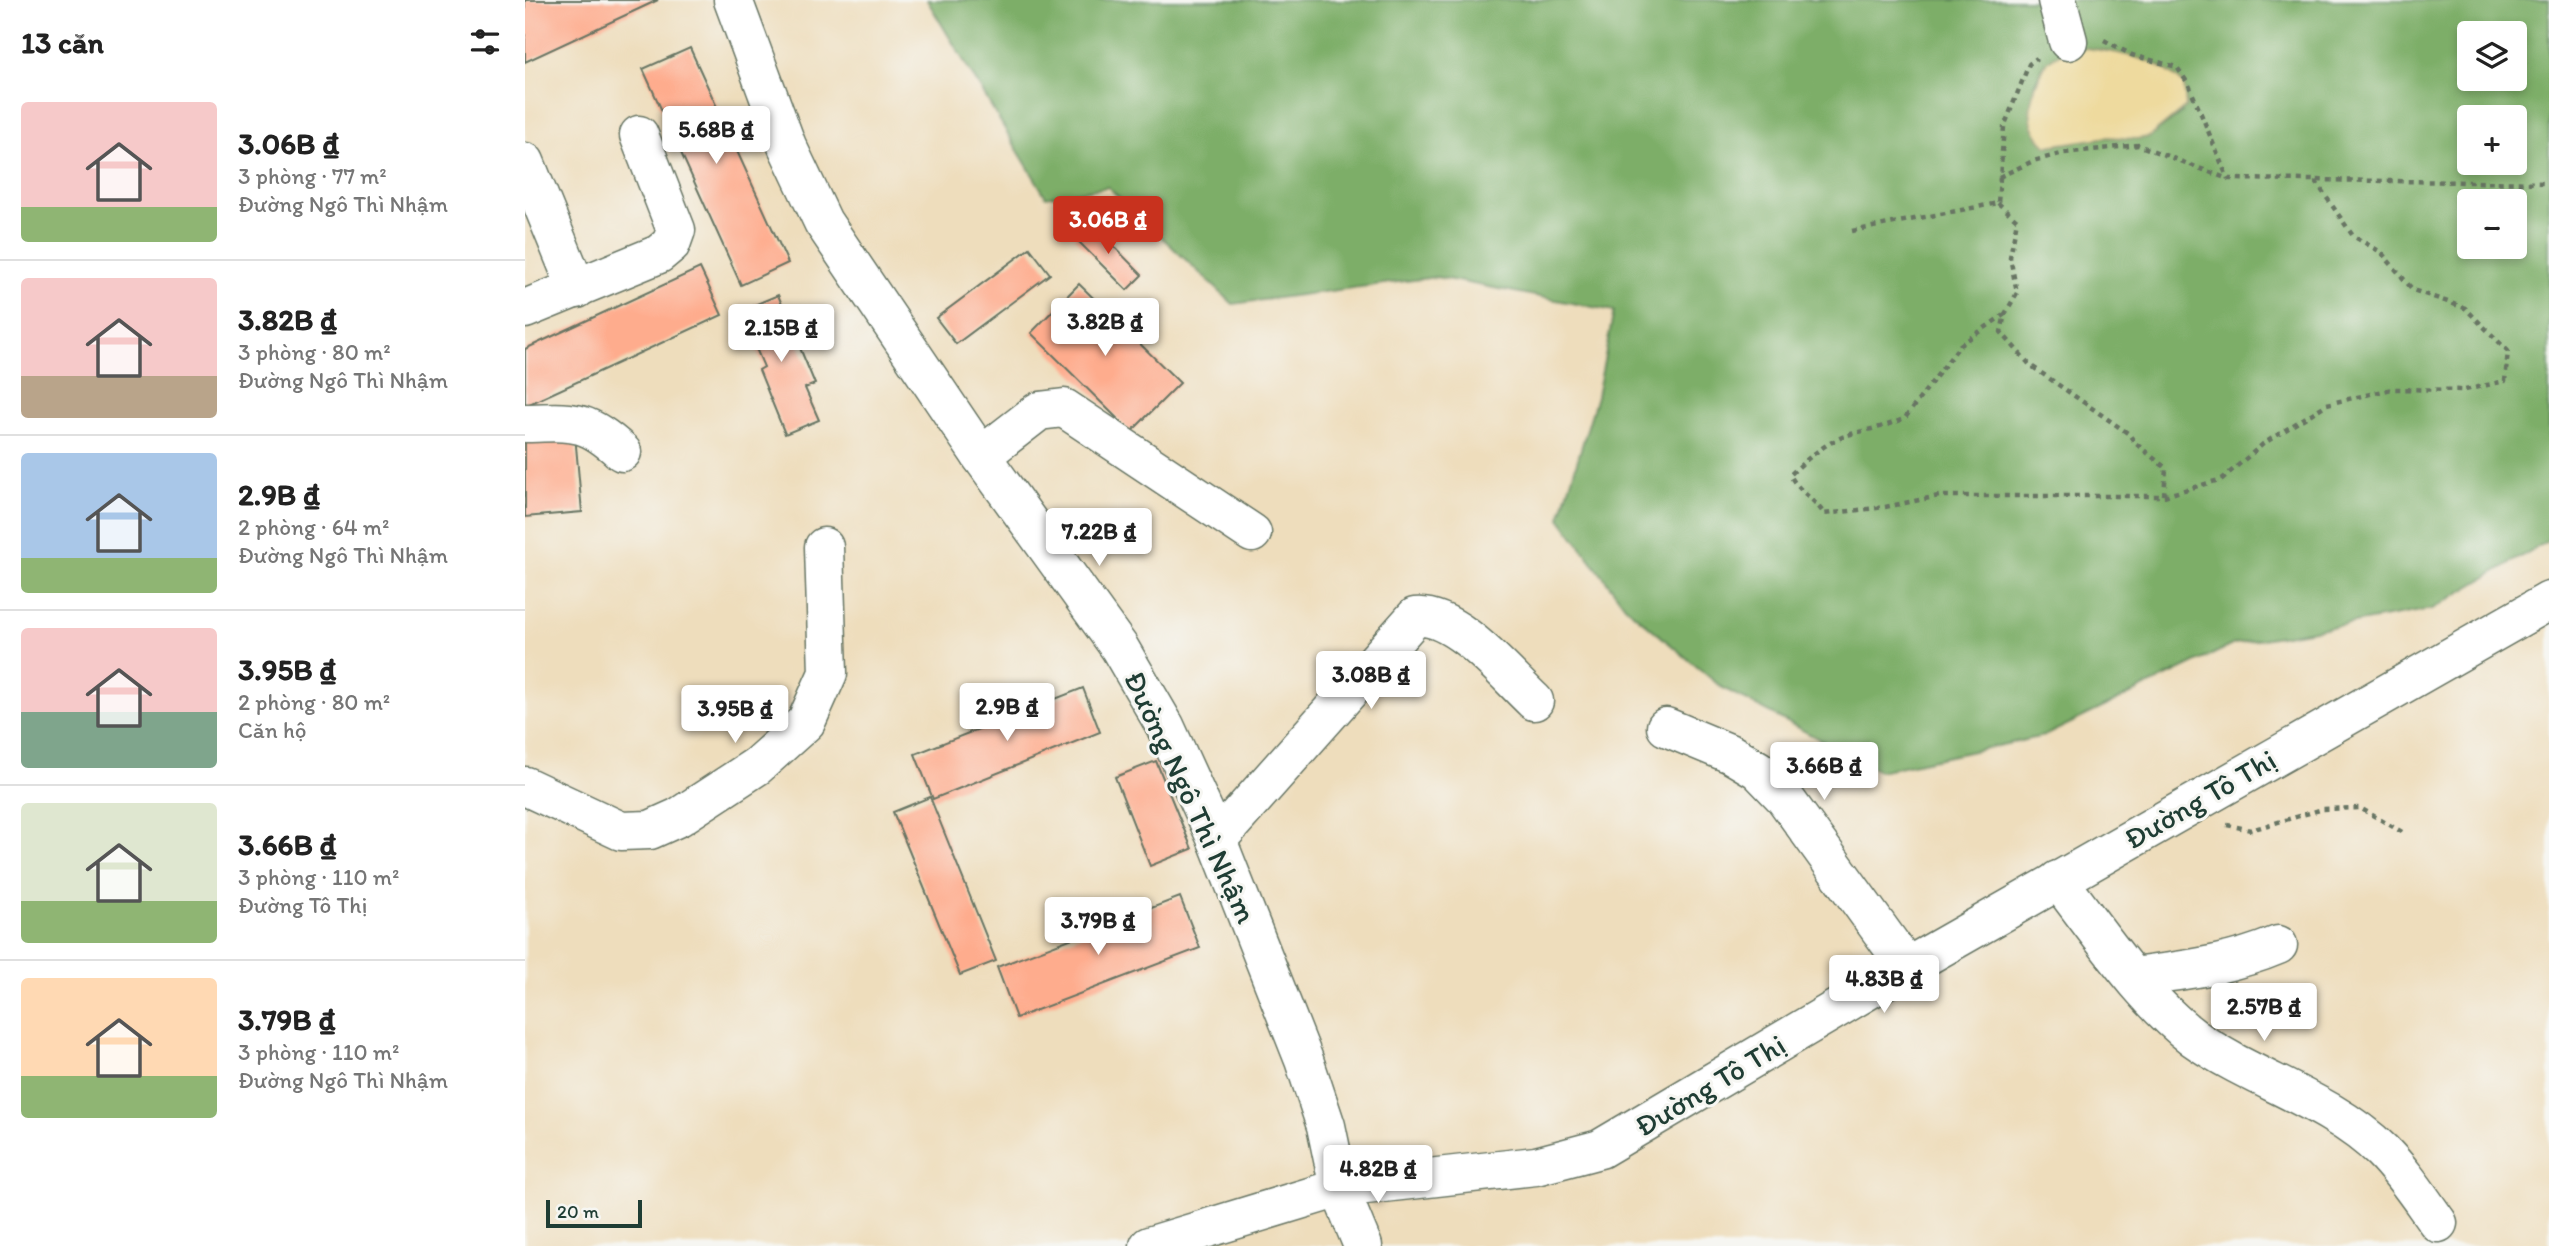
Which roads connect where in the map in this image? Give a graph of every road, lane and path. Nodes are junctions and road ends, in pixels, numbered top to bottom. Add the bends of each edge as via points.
1 (733, 0) edge
2 (2057, 0) edge
3 (2068, 41) junction
4 (639, 135) dead end
5 (525, 162) edge
6 (1999, 177) junction
7 (2228, 179) junction
8 (2314, 179) junction
9 (2549, 183) edge
10 (1999, 203) junction
11 (1852, 231) dead end
12 (577, 289) junction
13 (525, 309) edge
14 (2005, 314) junction
15 (525, 423) edge
16 (622, 452) dead end
17 (981, 456) junction
18 (2164, 496) junction
19 (1252, 533) dead end
20 (824, 547) dead end
21 (2549, 601) edge
22 (1534, 701) dead end
23 (1667, 727) dead end
24 (525, 786) edge
25 (2190, 804) junction
26 (2402, 832) dead end
27 (1217, 840) junction
28 (2058, 880) junction
29 (2278, 945) dead end
30 (1907, 967) junction
31 (2135, 977) junction
32 (1339, 1188) junction
33 (2438, 1223) dead end
34 (1149, 1246) edge
35 (1363, 1246) edge

1 - 17 street, Đường Ngô Thì Nhậm via 787,146 823,222
2 - 3 street
3 - 6 path via 2060,41 2029,64 2004,127
3 - 7 path via 2104,40 2133,55 2177,67
4 - 12 street via 676,230 671,244 659,254
5 - 12 street
6 - 7 path via 2064,153 2138,145
6 - 10 path
7 - 8 path
8 - 9 path
8 - 18 path via 2353,236 2381,252 2413,290 2465,309 2508,352 2505,381 2465,390 2392,389 2327,404 2263,444 2222,479
10 - 11 path
10 - 14 path via 2017,220 2010,257 2017,293
12 - 13 street
14 - 18 path via 2001,332 2030,365 2129,434 2166,468
14 - 18 path via 1960,345 1905,418 1848,435 1813,453 1790,475 1798,490 1817,502 1824,514 1885,508 1939,496
15 - 16 street via 569,422 598,430
17 - 19 street via 1039,411 1064,408
17 - 27 street, Đường Ngô Thì Nhậm via 1119,647 1165,726
20 - 24 street via 828,673 806,722 757,766 679,817 650,830 621,831
21 - 25 street, Đường Tô Thị
22 - 27 street via 1453,627 1430,615 1415,617
23 - 30 street via 1758,770 1784,797
25 - 26 path via 2220,823 2251,830 2323,809 2360,808
25 - 28 street, Đường Tô Thị
27 - 32 street, Đường Ngô Thì Nhậm via 1304,1060 1326,1126
28 - 30 street, Đường Tô Thị
28 - 31 street
29 - 31 street via 2207,968
30 - 32 street, Đường Tô Thị via 1600,1149 1536,1166
31 - 33 street via 2194,1038 2337,1119 2380,1150 2410,1182
32 - 34 street, Đường Tô Thị
32 - 35 street, Đường Ngô Thì Nhậm

